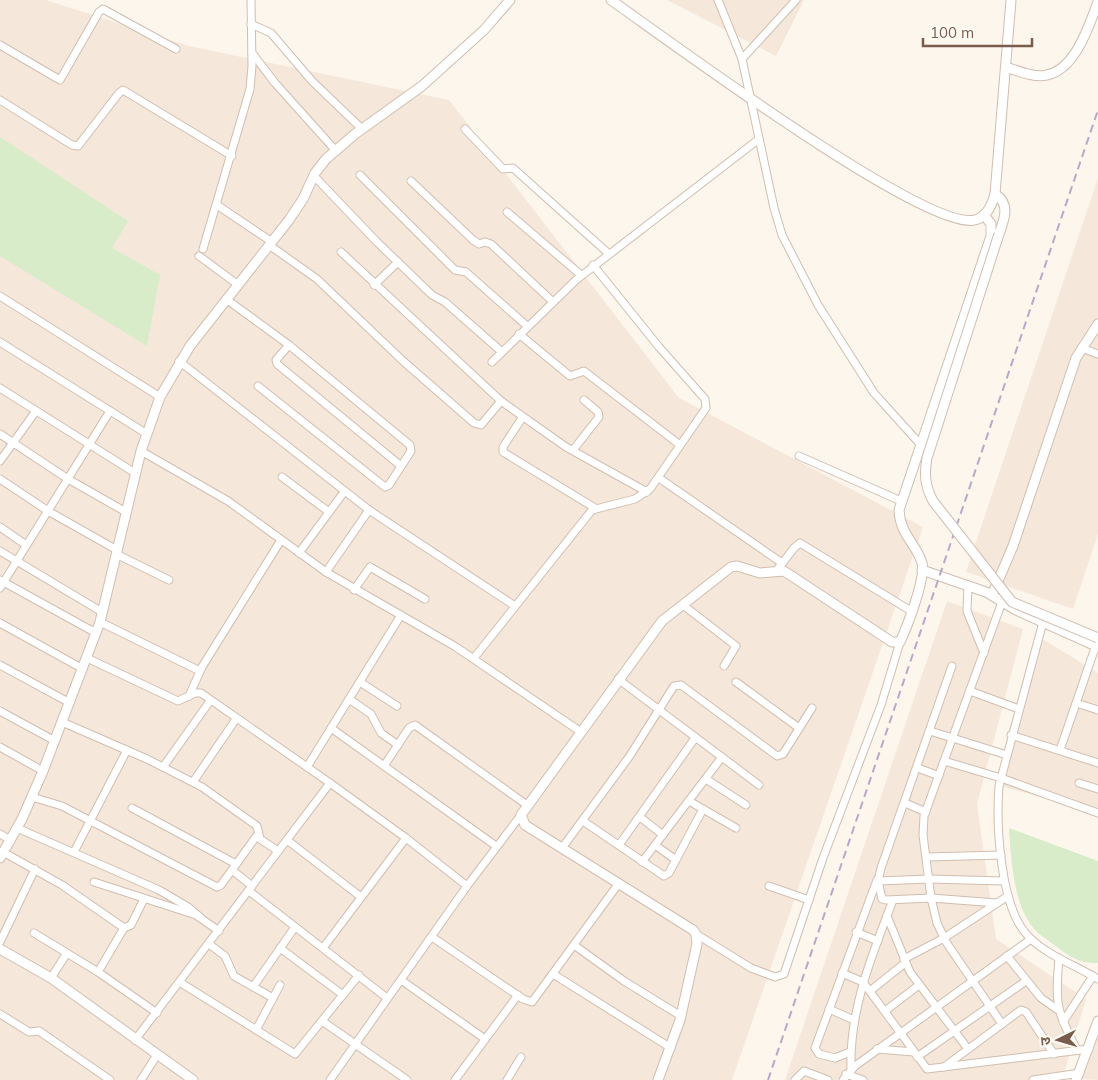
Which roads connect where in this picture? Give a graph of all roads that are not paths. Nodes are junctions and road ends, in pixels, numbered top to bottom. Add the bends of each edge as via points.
1 (251, 0) edge
2 (510, 0) edge
3 (611, 0) edge
4 (718, 0) edge
5 (796, 0) edge
6 (1012, 0) edge
7 (1098, 2) edge
8 (252, 24) junction
9 (0, 45) edge
10 (176, 49) dead end
11 (252, 53) junction
12 (742, 59) junction
13 (1006, 68) junction
14 (750, 98) junction
15 (0, 100) edge
16 (362, 129) junction
17 (464, 129) dead end
18 (759, 139) junction
19 (336, 151) junction
20 (232, 156) junction
21 (314, 176) junction
22 (360, 176) dead end
23 (411, 181) dead end
24 (995, 194) junction
25 (218, 205) junction
26 (507, 212) dead end
27 (984, 215) junction
28 (270, 244) junction
29 (341, 252) dead end
30 (608, 253) junction
31 (398, 262) junction
32 (593, 265) junction
33 (581, 275) junction
34 (238, 284) junction
35 (374, 284) junction
36 (0, 296) edge
37 (226, 299) junction
38 (552, 302) junction
39 (1098, 324) edge
40 (527, 326) junction
41 (519, 334) junction
42 (0, 342) edge
43 (289, 345) junction
44 (1081, 348) junction
45 (502, 352) junction
46 (1098, 354) edge
47 (179, 361) junction
48 (492, 362) dead end
49 (258, 386) dead end
50 (0, 388) edge
51 (160, 397) junction
52 (584, 400) dead end
53 (501, 401) junction
54 (36, 411) junction
55 (110, 411) junction
56 (522, 418) junction
57 (0, 434) edge
58 (147, 434) junction
59 (13, 442) junction
60 (90, 444) junction
61 (920, 444) junction
62 (680, 445) junction
63 (573, 450) junction
64 (141, 451) junction
65 (799, 456) dead end
66 (0, 461) edge
67 (401, 466) junction
68 (135, 473) junction
69 (282, 477) dead end
70 (659, 478) junction
71 (0, 479) edge
72 (68, 479) junction
73 (344, 492) junction
74 (647, 492) junction
75 (901, 501) junction
76 (595, 508) junction
77 (369, 510) junction
78 (48, 512) junction
79 (126, 512) junction
80 (329, 512) junction
81 (0, 527) edge
82 (281, 540) junction
83 (26, 545) junction
84 (0, 551) edge
85 (116, 552) junction
86 (299, 553) junction
87 (17, 561) junction
88 (779, 566) junction
89 (922, 570) junction
90 (326, 572) junction
91 (169, 580) dead end
92 (1, 583) edge
93 (968, 585) junction
94 (354, 590) junction
95 (992, 595) junction
96 (425, 599) dead end
97 (1002, 602) junction
98 (684, 605) junction
99 (515, 606) junction
100 (911, 611) junction
101 (102, 612) junction
102 (401, 615) junction
103 (100, 622) junction
104 (1043, 622) junction
105 (0, 623) edge
106 (96, 633) junction
107 (900, 642) junction
108 (1097, 642) edge
109 (984, 653) junction
110 (87, 658) junction
111 (474, 658) junction
112 (0, 665) edge
113 (724, 666) dead end
114 (952, 666) dead end
115 (83, 669) junction
116 (200, 671) junction
117 (618, 679) junction
118 (360, 682) junction
119 (736, 682) dead end
120 (970, 691) junction
121 (189, 696) junction
122 (349, 699) junction
123 (210, 701) junction
124 (70, 703) junction
125 (1076, 703) junction
126 (397, 706) dead end
127 (812, 708) dead end
128 (658, 709) junction
129 (1019, 709) junction
130 (1098, 710) edge
131 (0, 711) edge
132 (236, 719) junction
133 (62, 722) junction
134 (331, 728) junction
135 (799, 728) junction
136 (930, 731) junction
137 (581, 732) junction
138 (1012, 735) junction
139 (695, 738) junction
140 (952, 739) junction
141 (54, 741) junction
142 (398, 745) junction
143 (0, 747) edge
144 (127, 750) junction
145 (1060, 750) junction
146 (1007, 755) junction
147 (722, 758) junction
148 (944, 761) junction
149 (1098, 763) edge
150 (384, 766) junction
151 (163, 767) junction
152 (307, 767) junction
153 (918, 768) junction
154 (43, 771) junction
155 (939, 776) junction
156 (1001, 778) junction
157 (706, 779) junction
158 (193, 782) junction
159 (330, 783) junction
160 (1079, 783) dead end
161 (759, 785) dead end
162 (1098, 789) edge
163 (32, 797) junction
164 (689, 801) junction
165 (905, 804) junction
166 (527, 805) junction
167 (746, 805) dead end
168 (132, 808) dead end
169 (703, 809) junction
170 (926, 812) junction
171 (1098, 813) edge
172 (521, 816) junction
173 (640, 817) junction
174 (89, 820) junction
175 (583, 821) junction
176 (17, 828) junction
177 (736, 828) dead end
178 (0, 834) edge
179 (258, 834) junction
180 (663, 835) junction
181 (406, 838) junction
182 (10, 840) junction
183 (287, 840) junction
184 (619, 845) junction
185 (655, 845) junction
186 (496, 846) junction
187 (562, 848) junction
188 (278, 851) junction
189 (74, 852) junction
190 (2, 855) edge
191 (1001, 855) junction
192 (928, 857) junction
193 (676, 860) junction
194 (642, 862) junction
195 (234, 867) junction
196 (34, 869) junction
197 (878, 878) junction
198 (930, 879) junction
199 (1004, 881) junction
200 (94, 882) dead end
201 (619, 883) junction
202 (467, 886) junction
203 (769, 886) dead end
204 (251, 889) junction
205 (1008, 896) junction
206 (361, 898) junction
207 (931, 898) junction
208 (144, 899) junction
209 (809, 900) junction
210 (892, 900) junction
211 (998, 903) junction
212 (886, 916) junction
213 (201, 918) junction
214 (295, 927) junction
215 (124, 928) junction
216 (218, 931) junction
217 (856, 932) junction
218 (34, 933) dead end
219 (696, 934) junction
220 (432, 937) junction
221 (944, 938) junction
222 (1031, 939) junction
223 (878, 941) junction
224 (0, 942) edge
225 (209, 944) junction
226 (574, 944) junction
227 (280, 948) junction
228 (323, 948) junction
229 (0, 949) edge
230 (67, 953) junction
231 (1007, 956) junction
232 (1059, 958) junction
233 (904, 961) junction
234 (98, 972) junction
235 (842, 973) junction
236 (552, 974) junction
237 (359, 975) junction
238 (1096, 977) edge
239 (51, 978) junction
240 (401, 980) junction
241 (971, 980) junction
242 (1026, 980) junction
243 (864, 982) junction
244 (181, 983) junction
245 (280, 985) dead end
246 (919, 985) junction
247 (253, 987) junction
248 (870, 991) junction
249 (343, 995) junction
250 (518, 995) junction
251 (273, 998) junction
252 (387, 998) junction
253 (935, 1006) junction
254 (990, 1006) junction
255 (829, 1009) junction
256 (1058, 1010) junction
257 (884, 1011) junction
258 (157, 1013) junction
259 (0, 1014) edge
260 (681, 1016) junction
261 (854, 1020) junction
262 (1098, 1021) edge
263 (322, 1022) junction
264 (1063, 1022) junction
265 (1002, 1024) junction
266 (256, 1030) junction
267 (954, 1030) junction
268 (900, 1032) junction
269 (485, 1039) junction
270 (135, 1040) junction
271 (355, 1045) junction
272 (671, 1048) junction
273 (1089, 1048) junction
274 (877, 1049) junction
275 (968, 1049) junction
276 (1077, 1050) junction
277 (850, 1052) junction
278 (1054, 1054) junction
279 (157, 1055) junction
280 (915, 1055) junction
281 (522, 1057) dead end
282 (943, 1068) junction
283 (847, 1075) edge
284 (1078, 1076) edge
285 (509, 1079) edge
286 (110, 1080) edge
287 (141, 1080) edge
288 (193, 1080) edge
289 (330, 1080) edge
290 (407, 1080) edge
291 (455, 1080) edge
292 (658, 1080) edge
293 (795, 1080) edge
294 (828, 1080) edge
295 (863, 1080) edge
296 (1033, 1080) edge

1 - 8 street
2 - 16 street via 484,30 422,86
3 - 14 street
4 - 12 street
5 - 12 street
6 - 13 street
7 - 13 street via 1076,51 1056,72 1046,76
8 - 11 street
8 - 16 street via 271,33 312,81
9 - 10 street via 60,80 103,10
11 - 19 street
11 - 20 street via 250,90
12 - 14 street
13 - 24 street
14 - 18 street
14 - 27 street via 856,168 915,200 965,220 976,220
15 - 20 street via 78,146 123,90
16 - 19 street
17 - 30 street via 502,167 513,168
18 - 30 street
18 - 61 street via 777,222 809,289 874,393
19 - 21 street via 320,165
20 - 25 street
21 - 28 street via 303,199
21 - 31 street
22 - 40 street via 455,270 466,272
23 - 38 street via 473,240 479,244 490,244
24 - 27 street via 991,208
24 - 108 street, bridge via 1002,199 1005,217 927,458 927,486 933,501 1012,602
25 - 28 street
25 - 34 street via 201,252
26 - 33 street
27 - 61 street via 991,224 991,236
28 - 34 street
28 - 53 street via 317,279 474,423 481,425
29 - 35 street
30 - 32 street
31 - 35 street
31 - 45 street via 432,295 445,302
32 - 33 street
32 - 62 street via 705,399 706,408
33 - 38 street
34 - 37 street
35 - 53 street
36 - 51 street
37 - 43 street
37 - 47 street
38 - 40 street
39 - 44 street
40 - 41 street
41 - 45 street
41 - 62 street via 570,376 586,372
42 - 55 street
43 - 67 street via 410,445 411,451
43 - 67 street via 276,360 278,364
44 - 46 street
44 - 95 street
45 - 48 street
47 - 51 street
47 - 73 street
49 - 67 street via 383,486 389,485
50 - 54 street
51 - 58 street
52 - 63 street via 598,412 599,417
53 - 56 street
54 - 59 street
54 - 60 street
55 - 58 street
55 - 60 street
56 - 63 street
56 - 76 street via 502,447 503,452
57 - 59 street
58 - 64 street
59 - 66 street
59 - 72 street
60 - 68 street
60 - 72 street
61 - 75 street
62 - 70 street
63 - 74 street
64 - 68 street
64 - 82 street via 222,497
65 - 75 street
68 - 79 street
69 - 80 street
70 - 74 street
70 - 88 street
71 - 78 street
72 - 78 street
72 - 79 street
73 - 77 street
73 - 80 street
74 - 76 street via 635,499
75 - 89 street via 902,528 921,561
76 - 99 street
77 - 90 street
77 - 99 street
78 - 83 street
78 - 85 street
79 - 85 street
80 - 86 street
81 - 83 street
82 - 86 street
82 - 116 street
83 - 87 street
84 - 87 street
85 - 91 street
85 - 101 street
86 - 90 street
87 - 92 street
87 - 101 street
88 - 98 street via 760,573 731,566
88 - 100 street via 800,543
88 - 107 street via 892,642
89 - 93 street
89 - 100 street
90 - 94 street
92 - 106 street
93 - 95 street
93 - 109 street via 967,611
94 - 96 street via 370,567
94 - 102 street
95 - 97 street
97 - 104 street
97 - 109 street
98 - 113 street via 736,646
98 - 117 street via 662,621
99 - 111 street
100 - 107 street
101 - 103 street
102 - 111 street
102 - 118 street
103 - 106 street
103 - 116 street
104 - 108 street
104 - 129 street
105 - 115 street
106 - 110 street
107 - 209 street via 881,704
108 - 125 street
109 - 120 street
110 - 115 street
110 - 121 street via 178,700
111 - 137 street
112 - 124 street
114 - 136 street
115 - 124 street
116 - 121 street
117 - 128 street
117 - 137 street
118 - 122 street
118 - 126 street
119 - 135 street
120 - 129 street
120 - 140 street
121 - 123 street via 198,692
122 - 134 street
122 - 142 street via 371,714 381,733
123 - 132 street
123 - 151 street
124 - 133 street
125 - 130 street
125 - 145 street
127 - 135 street
128 - 135 street via 674,686 681,685 777,756 782,754
128 - 139 street
128 - 175 street via 629,757
129 - 138 street
131 - 141 street
132 - 152 street
132 - 158 street
133 - 141 street
133 - 144 street
134 - 150 street
134 - 152 street
136 - 140 street
136 - 153 street
137 - 166 street
138 - 145 street
138 - 146 street
139 - 147 street
139 - 173 street
140 - 146 street
140 - 148 street
141 - 154 street
142 - 150 street
142 - 166 street via 412,726 418,726
143 - 154 street
144 - 151 street
144 - 174 street
145 - 149 street
146 - 156 street
147 - 157 street
147 - 161 street
148 - 155 street
148 - 156 street
150 - 186 street
151 - 158 street
152 - 159 street
153 - 155 street
153 - 165 street
154 - 163 street
155 - 170 street
156 - 171 street
156 - 191 street via 998,806
157 - 164 street
157 - 167 street
158 - 179 street via 257,826
159 - 181 street
159 - 183 street
160 - 162 street
163 - 174 street via 62,806
163 - 176 street
164 - 169 street
164 - 180 street
165 - 170 street
165 - 197 street
166 - 172 street
168 - 195 street
169 - 177 street
169 - 193 street
170 - 192 street via 923,829
172 - 186 street
172 - 187 street via 525,825
173 - 180 street
173 - 184 street
174 - 189 street
174 - 195 street via 214,887 219,887
175 - 184 street
175 - 187 street
176 - 182 street
176 - 189 street
178 - 182 street
179 - 188 street via 260,839
179 - 195 street
180 - 185 street
181 - 202 street
181 - 206 street
182 - 190 street
183 - 188 street
183 - 206 street
184 - 194 street
185 - 193 street
185 - 194 street
186 - 202 street
187 - 201 street
188 - 204 street
189 - 213 street via 167,894
190 - 196 street
191 - 192 street
191 - 199 street
192 - 198 street
193 - 194 street via 669,874 664,876
195 - 204 street
196 - 215 street
196 - 224 street
197 - 198 street
197 - 210 street via 882,899
197 - 217 street
198 - 199 street
198 - 207 street
199 - 205 street
200 - 208 street
201 - 219 street
201 - 226 street
202 - 220 street
203 - 209 street
204 - 214 street
204 - 216 street
205 - 211 street
205 - 222 street
206 - 228 street
207 - 210 street
207 - 211 street
207 - 221 street
208 - 213 street
208 - 215 street via 131,924
209 - 219 street via 788,966 780,977 751,968
210 - 212 street
211 - 221 street
212 - 223 street
212 - 233 street
213 - 216 street
214 - 227 street
214 - 228 street
215 - 234 street
216 - 225 street
217 - 223 street
217 - 235 street
218 - 230 street
219 - 260 street via 697,944
220 - 240 street
220 - 250 street
221 - 233 street
221 - 241 street
222 - 231 street
222 - 232 street
223 - 243 street
225 - 244 street
225 - 247 street via 225,956 234,976
226 - 236 street
226 - 260 street via 624,981
227 - 247 street
227 - 249 street
228 - 237 street
229 - 239 street
230 - 234 street
230 - 239 street
231 - 241 street
231 - 242 street
232 - 238 street
232 - 256 street
233 - 246 street
233 - 248 street
234 - 258 street
235 - 243 street
235 - 255 street
236 - 250 street via 532,1002
236 - 272 street
237 - 249 street
237 - 252 street
238 - 264 street
239 - 270 street
240 - 252 street
240 - 269 street
241 - 253 street
241 - 254 street
242 - 254 street
242 - 256 street via 1041,998
243 - 248 street
243 - 261 street
244 - 258 street
244 - 266 street
245 - 251 street
246 - 253 street
246 - 257 street
247 - 251 street
248 - 257 street
249 - 263 street
250 - 269 street
251 - 266 street
252 - 271 street
253 - 267 street
253 - 268 street
254 - 265 street
254 - 267 street
255 - 261 street
255 - 277 street via 816,1052 830,1058
256 - 264 street
257 - 268 street
258 - 270 street
259 - 286 street via 29,1032 39,1032
260 - 272 street
261 - 277 street
262 - 273 street
263 - 266 street via 295,1054
263 - 271 street
264 - 276 street
265 - 275 street
265 - 278 street via 1024,1010
267 - 275 street
267 - 280 street
268 - 274 street
268 - 280 street
269 - 291 street
270 - 279 street
271 - 289 street
271 - 290 street
272 - 292 street
273 - 276 street
273 - 284 street
274 - 280 street
274 - 283 street
275 - 282 street
276 - 278 street
277 - 283 street
278 - 282 street
279 - 287 street
279 - 288 street
280 - 282 street via 927,1069
281 - 285 street
283 - 295 street
284 - 296 street
293 - 294 street via 804,1071

